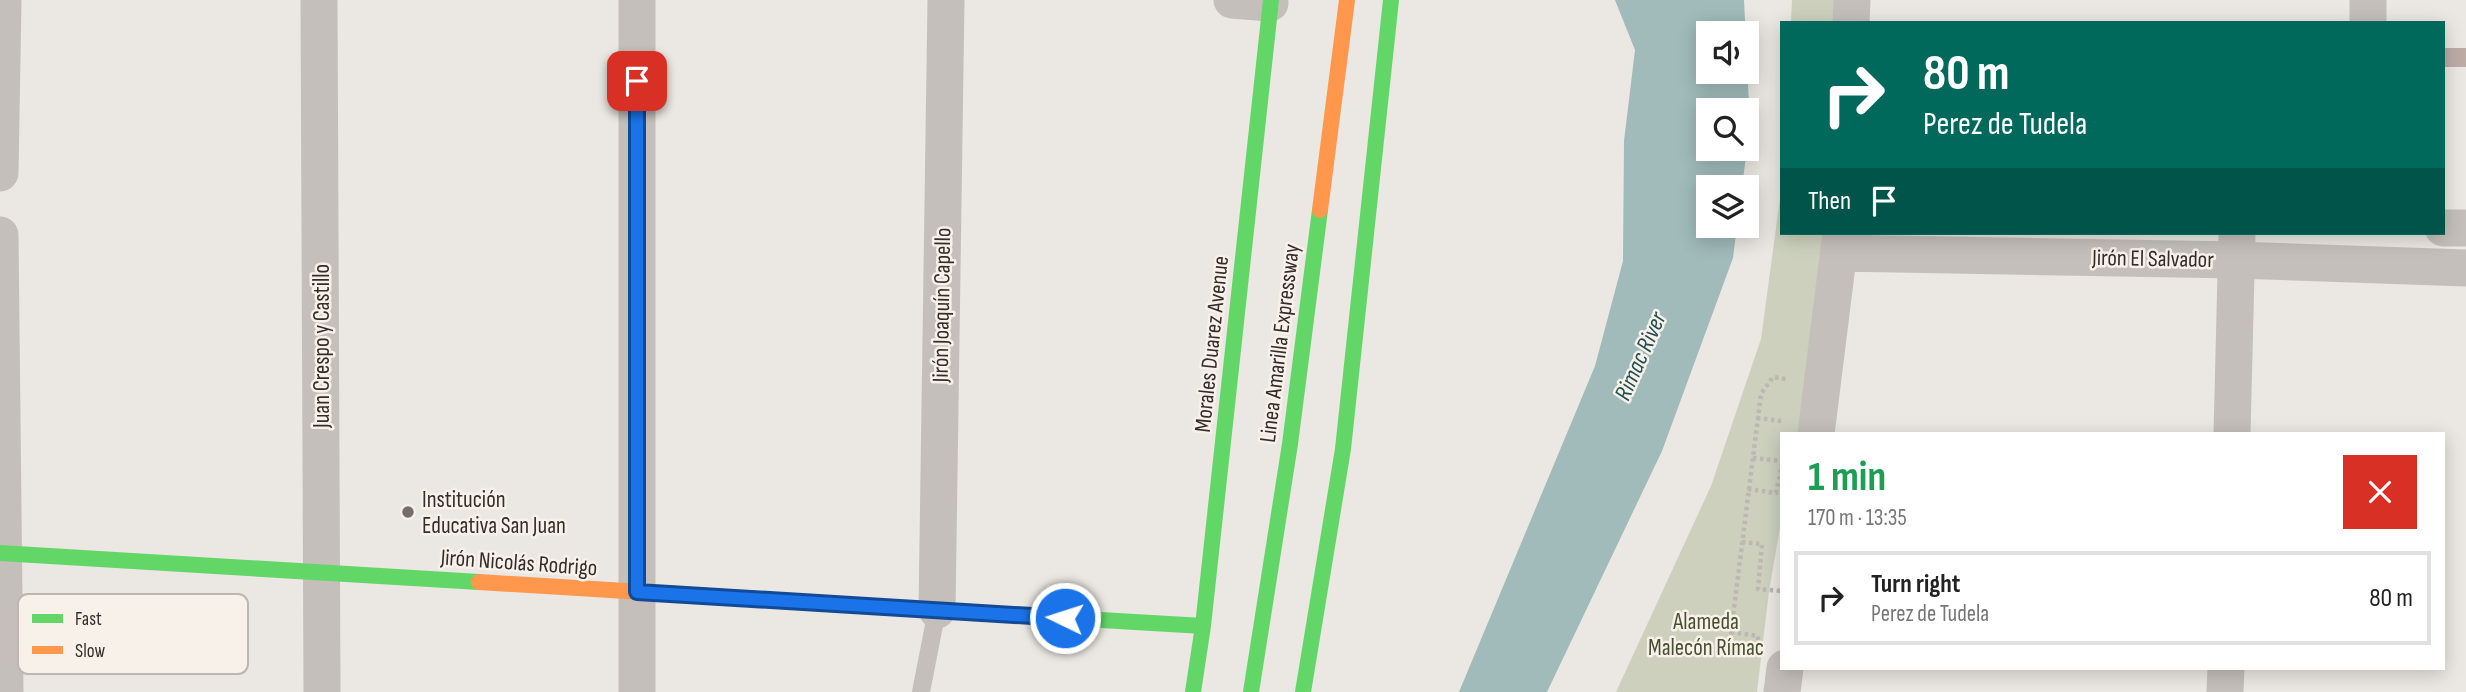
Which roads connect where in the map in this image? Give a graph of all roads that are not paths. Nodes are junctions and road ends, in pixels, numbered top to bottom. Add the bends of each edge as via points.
1 (3, 0) edge
2 (319, 0) edge
3 (637, 0) edge
4 (946, 0) edge
5 (1232, 0) edge
6 (1347, 0) edge
7 (1391, 0) edge
8 (1852, 0) edge
9 (2368, 0) edge
10 (1270, 2) edge
11 (1851, 21) edge
12 (2368, 21) edge
13 (0, 173) edge
14 (2445, 228) edge
15 (2466, 228) edge
16 (0, 236) edge
17 (1840, 243) edge
18 (2237, 246) edge
19 (2466, 268) edge
20 (1803, 428) edge
21 (2232, 432) edge
22 (2, 553) edge
23 (323, 572) junction
24 (637, 592) junction
25 (937, 610) junction
26 (1203, 626) junction
27 (1771, 658) edge
28 (2226, 670) edge
29 (5, 692) edge
30 (322, 692) edge
31 (637, 692) edge
32 (921, 692) edge
33 (1193, 692) edge
34 (1251, 692) edge
35 (1303, 692) edge
36 (1782, 692) edge
37 (2225, 692) edge

1 - 13 street
2 - 23 street, Juan Crespo y Castillo
3 - 24 street
4 - 25 street, Jirón Joaquín Capello
5 - 10 street
6 - 34 main road, Linea Amarilla Expressway via 1290,444
7 - 35 main road via 1343,449
8 - 11 street
9 - 12 street
10 - 26 main road, Morales Duarez Avenue
14 - 15 street
16 - 22 street
17 - 18 street, Jirón El Salvador
17 - 20 street
18 - 19 street, Jirón El Salvador
18 - 21 street
22 - 23 main road, Jirón Nicolás Rodrigo
22 - 29 street
23 - 24 main road, Jirón Nicolás Rodrigo
23 - 30 street, Juan Crespo y Castillo
24 - 25 main road, Jirón Nicolás Rodrigo
24 - 31 street
25 - 26 main road, Jirón Nicolás Rodrigo
25 - 32 lane
26 - 33 main road, Morales Duarez Avenue
27 - 36 street
28 - 37 street

